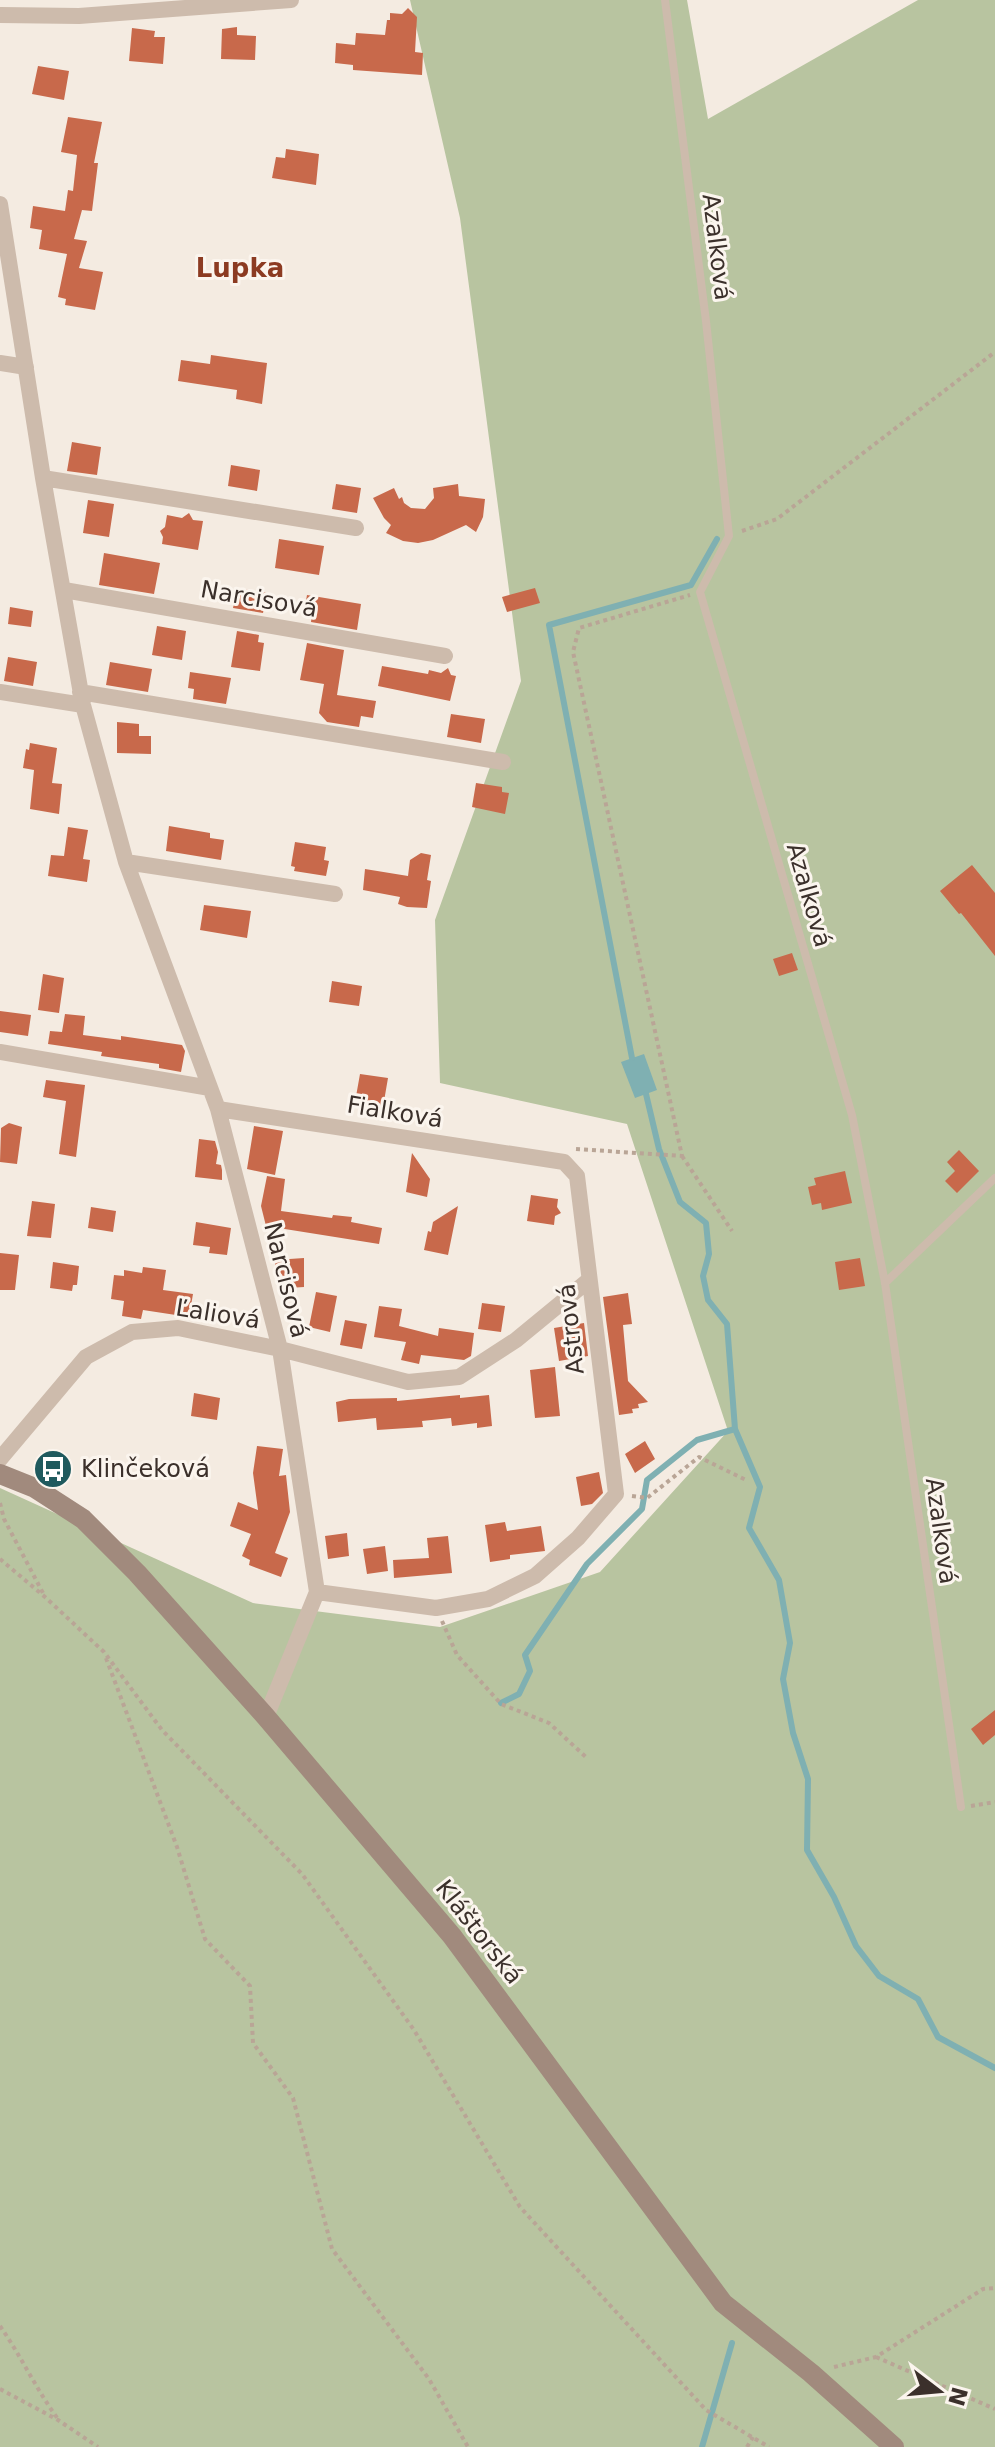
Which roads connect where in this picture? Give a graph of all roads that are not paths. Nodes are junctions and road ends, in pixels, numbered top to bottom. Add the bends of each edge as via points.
1 (291, 0) edge
2 (665, 0) edge
3 (255, 2) edge
4 (0, 15) edge
5 (0, 204) edge
6 (0, 363) edge
7 (26, 367) junction
8 (43, 478) junction
9 (356, 528) dead end
10 (64, 590) junction
11 (445, 656) dead end
12 (0, 692) edge
13 (82, 698) junction
14 (503, 762) dead end
15 (126, 862) junction
16 (335, 894) dead end
17 (0, 1052) edge
18 (210, 1088) junction
19 (218, 1109) junction
20 (565, 1155) joint
21 (995, 1178) edge
22 (589, 1280) junction
23 (885, 1283) junction
24 (280, 1349) junction
25 (0, 1459) edge
26 (0, 1474) edge
27 (317, 1592) junction
28 (266, 1717) junction
29 (961, 1807) road end
30 (894, 2447) edge

1 - 3 street
2 - 23 lane, Azalková via 729,536 700,592 852,1115
3 - 4 street via 79,16
5 - 7 street, Narcisová
6 - 7 street
7 - 8 street, Narcisová
8 - 9 street
8 - 10 street, Narcisová
10 - 11 street, Narcisová
10 - 13 street, Narcisová
12 - 13 street
13 - 14 street
13 - 15 street, Narcisová
15 - 16 street
15 - 18 street, Narcisová
17 - 18 street
18 - 19 street, Narcisová
19 - 20 street, Fialková
19 - 24 street, Narcisová
20 - 22 street, Astrová via 577,1176
21 - 23 lane
22 - 24 street, Ľaliová via 516,1340 459,1377 408,1382
22 - 27 street, Astrová via 616,1494 578,1538 535,1576 488,1599 436,1608
23 - 29 lane, Azalková
24 - 25 street, Ľaliová via 178,1328 132,1332 86,1357
24 - 27 street, Narcisová
26 - 28 street, Kláštorská via 35,1488 83,1519
27 - 28 street
28 - 30 street, Kláštorská via 452,1936 723,2303

